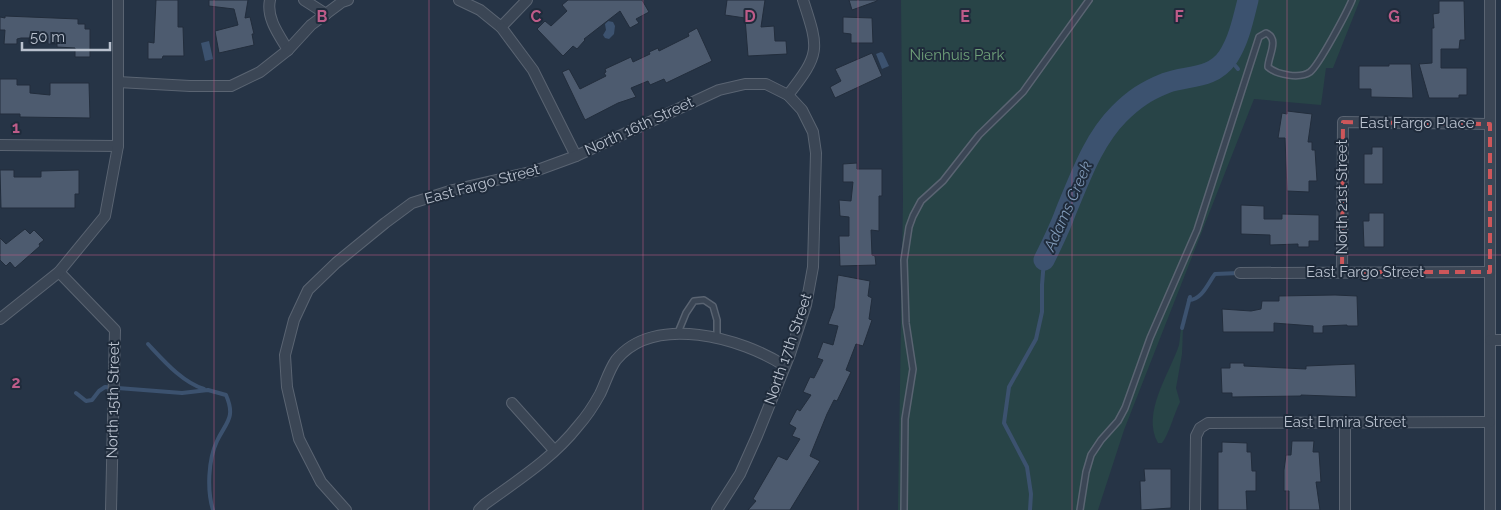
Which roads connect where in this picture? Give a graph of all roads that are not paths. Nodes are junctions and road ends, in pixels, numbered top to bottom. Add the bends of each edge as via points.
1 (118, 0) edge
2 (270, 0) edge
3 (304, 0) edge
4 (348, 0) edge
5 (459, 0) edge
6 (528, 0) edge
7 (803, 0) edge
8 (1089, 0) edge
9 (1352, 0) edge
10 (1490, 3) edge
11 (1501, 6) edge
12 (326, 14) junction
13 (501, 27) junction
14 (288, 50) junction
15 (118, 82) junction
16 (788, 95) junction
17 (1343, 122) joint
18 (1490, 124) junction
19 (0, 146) edge
20 (118, 146) junction
21 (576, 156) junction
22 (59, 272) junction
23 (1240, 272) dead end
24 (1342, 272) junction
25 (1490, 272) junction
26 (0, 319) edge
27 (1490, 327) junction
28 (1501, 327) edge
29 (677, 335) junction
30 (717, 338) junction
31 (1490, 340) junction
32 (1501, 340) edge
33 (785, 366) junction
34 (512, 403) dead end
35 (1345, 422) junction
36 (1490, 422) junction
37 (554, 450) junction
38 (110, 510) edge
39 (346, 510) edge
40 (479, 510) edge
41 (717, 510) edge
42 (904, 510) edge
43 (1080, 510) edge
44 (1196, 510) edge
45 (1345, 510) edge
46 (1490, 510) edge

1 - 15 street
2 - 14 street via 275,29
3 - 12 street
4 - 12 street
5 - 13 street, North 16th Street via 480,10
6 - 13 street
7 - 16 street via 815,48 812,61
8 - 42 lane via 1024,92 987,127 943,181 921,201 909,227 904,276 906,323 913,369 905,419
9 - 43 lane via 1317,64 1308,73 1283,74 1271,70 1268,63 1272,36 1266,32 1259,37 1197,230 1150,338 1125,408 1091,456
10 - 11 street
10 - 18 street
12 - 14 street via 311,24
13 - 21 street, North 16th Street via 533,70
14 - 15 street via 260,72 231,86
15 - 20 street
16 - 21 street, North 16th Street via 766,84 745,84 719,90
16 - 33 street, North 17th Street via 802,110 813,132 816,153 813,267 806,305
17 - 18 street, East Fargo Place
17 - 24 street, North 21st Street
18 - 25 street
19 - 20 street
20 - 22 street via 105,216
21 - 39 street, East Fargo Street via 535,171 412,203 336,263 308,290 294,320 285,355 287,387 298,439 321,482
22 - 26 street
22 - 38 street, North 15th Street via 115,330
23 - 24 street, East Fargo Street
24 - 25 street, East Fargo Street
25 - 27 street
27 - 28 street
27 - 31 street
29 - 30 street
29 - 30 lane via 694,301 704,300 713,306
29 - 37 street via 655,335 630,346 616,361 598,397 578,426
30 - 33 street via 768,355
31 - 32 street
31 - 36 street
33 - 41 street, North 17th Street via 740,474
34 - 37 street
35 - 36 street, East Elmira Street
35 - 44 street, East Elmira Street via 1213,422 1200,428 1196,442
35 - 45 street
36 - 46 street
37 - 40 street

